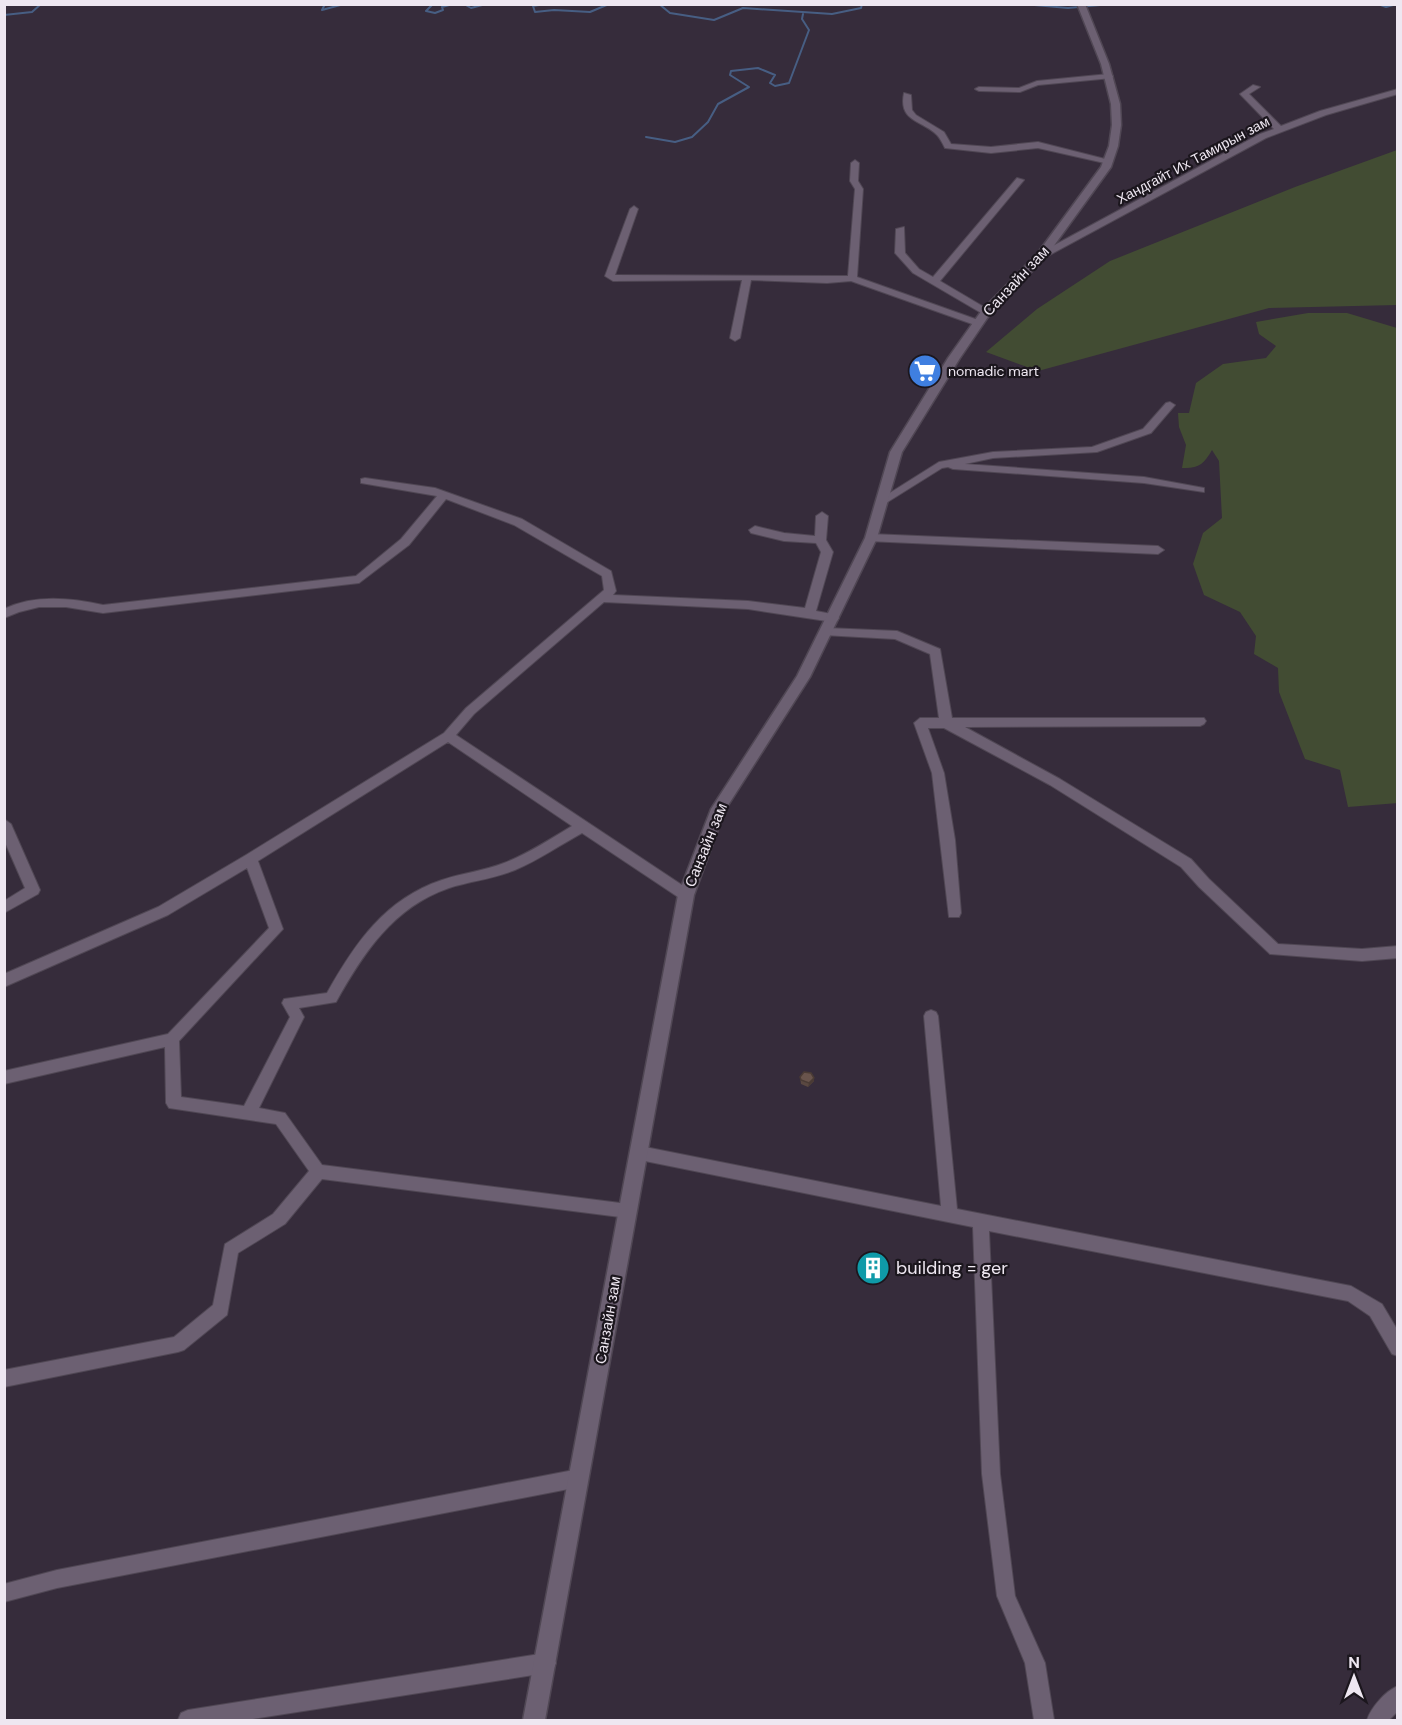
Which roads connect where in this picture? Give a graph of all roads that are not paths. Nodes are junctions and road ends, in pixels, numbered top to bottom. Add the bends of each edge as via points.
1 (1082, 8) edge
2 (1109, 76) junction
3 (1257, 87) dead end
4 (979, 89) dead end
5 (1398, 91) edge
6 (908, 95) dead end
7 (1279, 129) junction
8 (1109, 161) junction
9 (855, 163) dead end
10 (1020, 180) dead end
11 (634, 209) dead end
12 (901, 229) dead end
13 (1041, 256) junction
14 (747, 277) junction
15 (852, 278) junction
16 (935, 281) junction
17 (982, 317) junction
18 (735, 338) dead end
19 (1170, 405) dead end
20 (939, 465) junction
21 (365, 481) dead end
22 (1200, 490) dead end
23 (444, 495) junction
24 (882, 501) junction
25 (822, 516) dead end
26 (755, 530) dead end
27 (871, 538) junction
28 (820, 540) junction
29 (1158, 550) dead end
30 (602, 598) junction
31 (810, 612) junction
32 (4, 614) edge
33 (830, 625) junction
34 (1200, 722) dead end
35 (946, 723) junction
36 (448, 736) junction
37 (4, 824) edge
38 (583, 826) junction
39 (251, 859) junction
40 (686, 895) junction
41 (4, 908) edge
42 (954, 913) dead end
43 (1398, 952) edge
44 (4, 981) edge
45 (931, 1016) dead end
46 (172, 1039) junction
47 (4, 1078) edge
48 (248, 1114) junction
49 (640, 1153) junction
50 (318, 1171) junction
51 (628, 1211) junction
52 (950, 1215) junction
53 (981, 1221) junction
54 (1398, 1348) edge
55 (4, 1379) edge
56 (579, 1478) junction
57 (4, 1593) edge
58 (546, 1663) junction
59 (1398, 1695) edge
60 (188, 1720) edge
61 (534, 1720) edge
62 (1044, 1720) edge
63 (1377, 1720) edge

1 - 2 main road, Санзайн зам
2 - 4 street via 1037,83 1020,90
2 - 8 main road, Санзайн зам via 1118,104 1114,150
3 - 7 street via 1244,94
5 - 7 street, Хандгайт Их Тамирын зам
6 - 8 street via 908,110 913,117 941,134 948,146 991,150 1038,145
7 - 13 street, Хандгайт Их Тамирын зам
8 - 13 main road, Санзайн зам
9 - 15 street via 854,181 859,189
10 - 16 street
11 - 14 street via 610,276 613,278
12 - 16 street via 900,253 916,271
13 - 17 main road, Санзайн зам
14 - 15 street
14 - 18 street
15 - 17 street
16 - 17 street
17 - 24 main road, Санзайн зам via 896,452
19 - 20 street via 1147,431 1093,450 993,455
20 - 22 street via 1144,480
20 - 24 street
21 - 23 street
23 - 30 street via 518,522 597,567 607,574 611,586
23 - 32 street via 405,542 359,579 103,609 80,603 18,606
24 - 27 main road, Санзайн зам
25 - 28 street
26 - 28 street
27 - 29 street
27 - 33 main road, Санзайн зам
28 - 31 street via 827,552
30 - 31 street
30 - 36 street via 470,711
31 - 33 street
33 - 35 street via 897,635 936,652
33 - 40 main road, Санзайн зам via 802,677 718,809
34 - 35 street
35 - 42 street via 920,723 938,773
35 - 43 street via 1055,782 1186,863 1275,950 1362,955
36 - 38 street
36 - 39 street
37 - 41 street via 33,890
38 - 40 street
38 - 48 street via 510,867 440,886 386,917 355,955 331,998 289,1003 297,1017
39 - 44 street via 163,910
39 - 46 street via 276,929
40 - 49 main road, Санзайн зам
45 - 52 street
46 - 47 street
46 - 48 street via 174,1103
48 - 50 street via 280,1118
49 - 51 main road, Санзайн зам
49 - 52 street
50 - 51 street
50 - 55 street via 279,1219 231,1249 221,1309 178,1344
51 - 56 main road, Санзайн зам
52 - 53 street
53 - 54 street via 1351,1294 1376,1310
53 - 62 street via 991,1474 1006,1596 1035,1663
56 - 57 street via 57,1579
56 - 58 main road, Санзайн зам
58 - 60 street
58 - 61 main road, Санзайн зам
59 - 63 street

